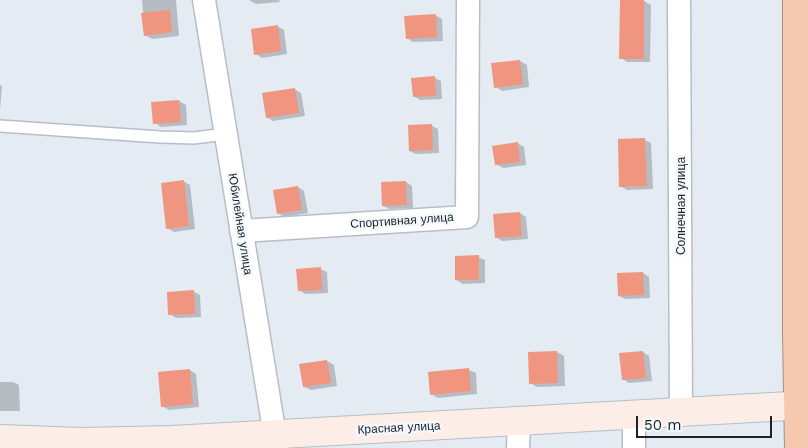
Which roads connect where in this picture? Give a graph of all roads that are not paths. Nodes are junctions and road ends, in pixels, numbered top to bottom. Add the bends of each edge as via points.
1 (204, 0) edge
2 (468, 0) edge
3 (679, 0) edge
4 (797, 0) edge
5 (0, 126) edge
6 (226, 134) junction
7 (241, 231) junction
8 (803, 405) edge
9 (682, 411) junction
10 (634, 414) junction
11 (519, 421) junction
12 (0, 440) edge
13 (276, 442) edge
14 (172, 444) edge
15 (81, 445) edge
16 (518, 448) edge
17 (634, 448) edge
18 (799, 448) edge

1 - 6 street, Юбилейная улица
2 - 7 street, Спортивная улица via 467,217
3 - 9 street, Солнечная улица
4 - 8 highway
5 - 6 lane via 160,137 194,138
6 - 7 street, Юбилейная улица
7 - 13 street, Юбилейная улица
8 - 9 street, Красная улица
8 - 18 highway
9 - 10 street, Красная улица
10 - 11 street, Красная улица
10 - 17 street
11 - 13 street, Красная улица
11 - 16 street
12 - 15 street, Красная улица
13 - 14 street, Красная улица
14 - 15 street, Красная улица

